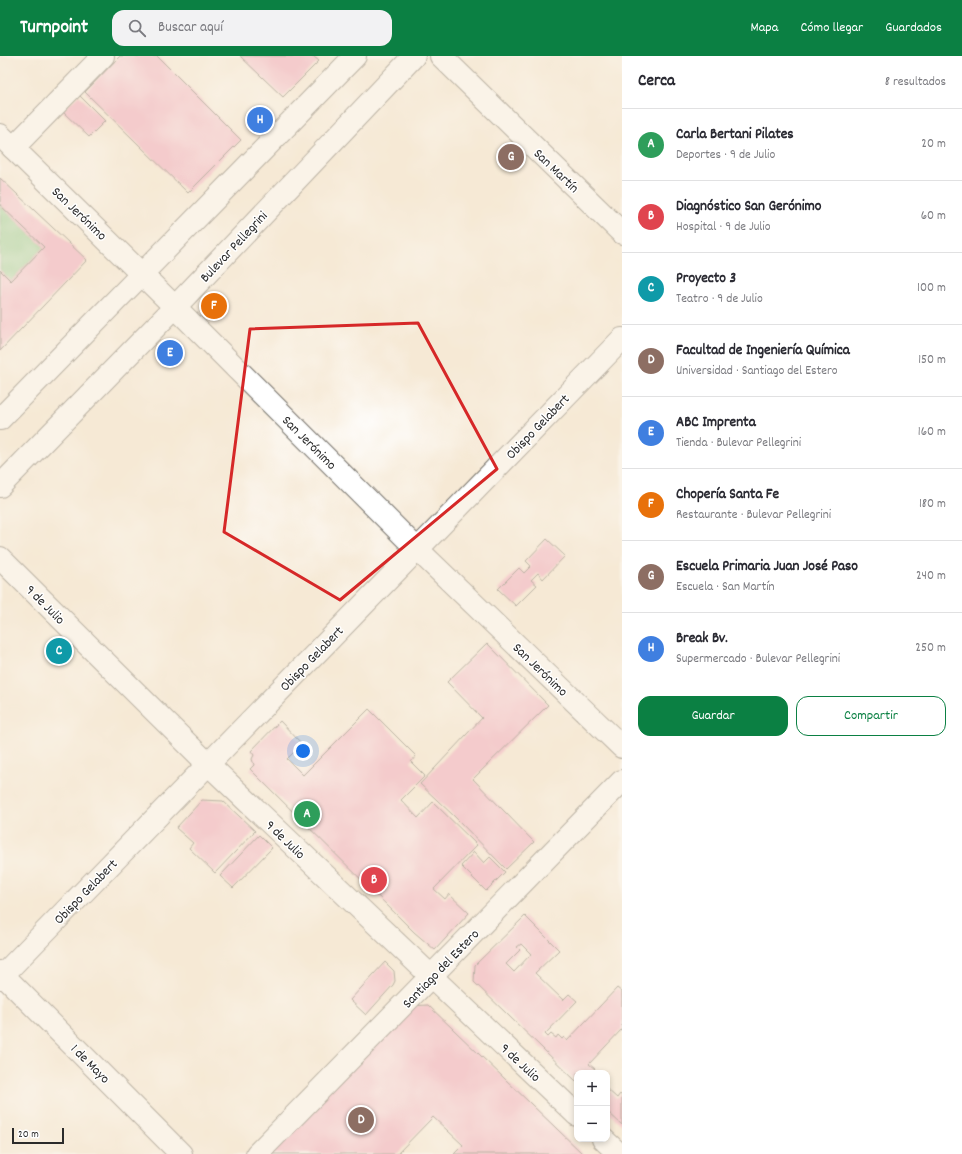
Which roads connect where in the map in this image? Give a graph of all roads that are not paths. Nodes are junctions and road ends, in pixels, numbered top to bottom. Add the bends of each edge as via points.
1 (103, 56) edge
2 (355, 56) edge
3 (414, 56) edge
4 (441, 56) edge
5 (6, 141) edge
6 (622, 233) edge
7 (142, 274) junction
8 (175, 307) junction
9 (622, 339) edge
10 (0, 419) edge
11 (0, 486) edge
12 (417, 549) junction
13 (0, 558) edge
14 (622, 747) edge
15 (208, 764) junction
16 (622, 781) edge
17 (1, 975) edge
18 (431, 977) junction
19 (574, 1112) edge
20 (606, 1142) edge
21 (181, 1154) edge
22 (257, 1154) edge
23 (619, 1154) edge

1 - 5 street
2 - 7 street
3 - 8 street, Bulevar Pellegrini
4 - 6 street, San Martín
5 - 7 street, San Jerónimo
7 - 8 street, San Jerónimo
7 - 10 street
8 - 11 street, Bulevar Pellegrini
8 - 12 street, San Jerónimo
9 - 12 street, Obispo Gelabert
12 - 14 street, San Jerónimo
12 - 15 street, Obispo Gelabert
13 - 15 street, 9 de Julio
15 - 17 street, Obispo Gelabert
15 - 18 street, 9 de Julio
16 - 18 street, Santiago del Estero
17 - 21 street, 1 de Mayo
18 - 19 street, 9 de Julio
18 - 22 street, Santiago del Estero
20 - 23 street

